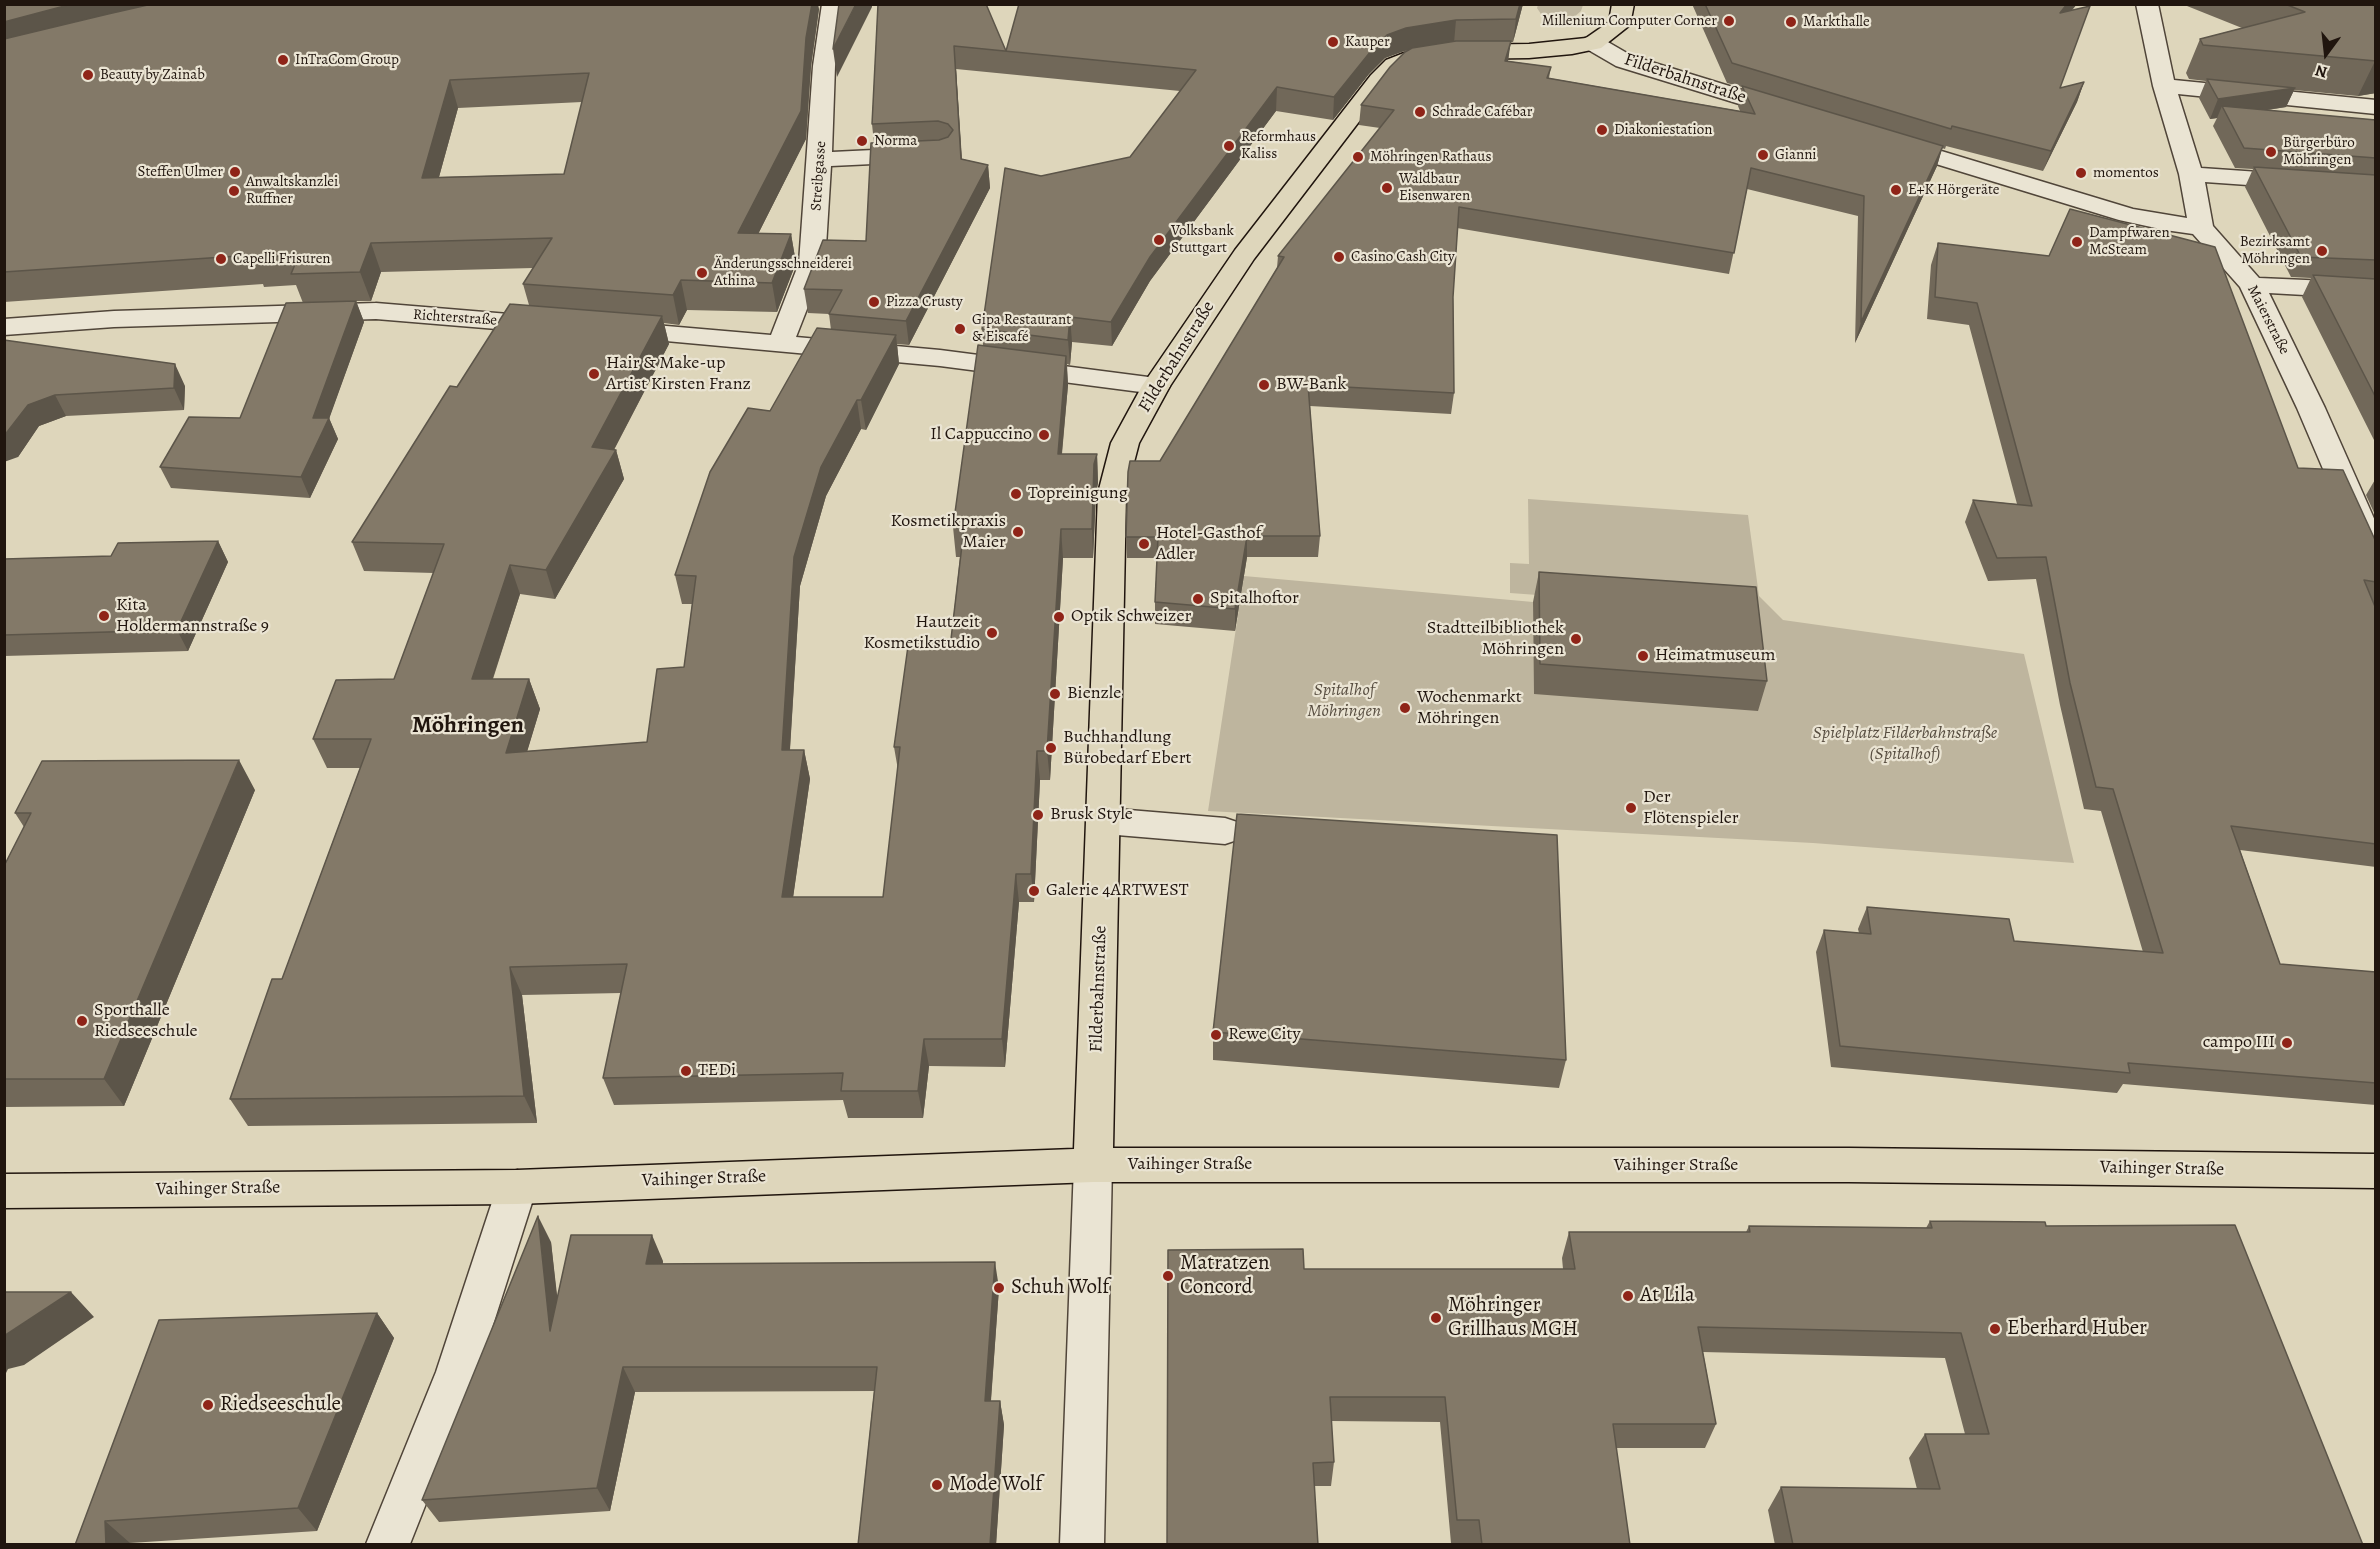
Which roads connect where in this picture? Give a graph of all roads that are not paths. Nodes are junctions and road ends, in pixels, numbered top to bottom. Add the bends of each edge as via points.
1 (833, 4) edge
2 (1623, 4) edge
3 (2148, 4) edge
4 (1593, 43) junction
5 (2164, 86) junction
6 (2376, 107) edge
7 (1807, 117) edge
8 (1876, 138) edge
9 (941, 153) edge
10 (820, 160) junction
11 (2191, 174) junction
12 (2376, 187) edge
13 (2201, 226) junction
14 (2252, 285) junction
15 (2376, 291) edge
16 (564, 326) edge
17 (4, 327) edge
18 (598, 329) edge
19 (781, 343) junction
20 (1156, 386) junction
21 (2376, 558) edge
22 (1105, 821) junction
23 (1225, 831) dead end
24 (1094, 1165) junction
25 (2376, 1171) edge
26 (517, 1186) junction
27 (4, 1191) edge
28 (388, 1545) edge
29 (1082, 1545) edge

1 - 10 street, Streibgasse via 824,66
2 - 4 main road via 1619,25
3 - 5 street, Maierstraße
4 - 7 street, Filderbahnstraße via 1624,61
4 - 20 main road, Filderbahnstraße via 1529,51 1454,52 1394,65 1244,255
5 - 6 street
5 - 11 street, Maierstraße
8 - 13 street via 2128,215
9 - 10 street
10 - 19 street, Streibgasse via 812,263
11 - 12 street
11 - 13 street, Maierstraße
13 - 14 street, Maierstraße
14 - 15 street
14 - 21 street, Maierstraße
16 - 17 street, Richterstraße via 376,312 114,319
18 - 19 street
19 - 20 street via 940,358
20 - 22 main road, Filderbahnstraße via 1125,443 1112,493
22 - 23 street
22 - 24 main road, Filderbahnstraße
24 - 25 main road, Vaihinger Straße via 1849,1165
24 - 26 main road, Vaihinger Straße
24 - 29 street, Filderbahnstraße
26 - 27 main road, Vaihinger Straße
26 - 28 street via 457,1372

